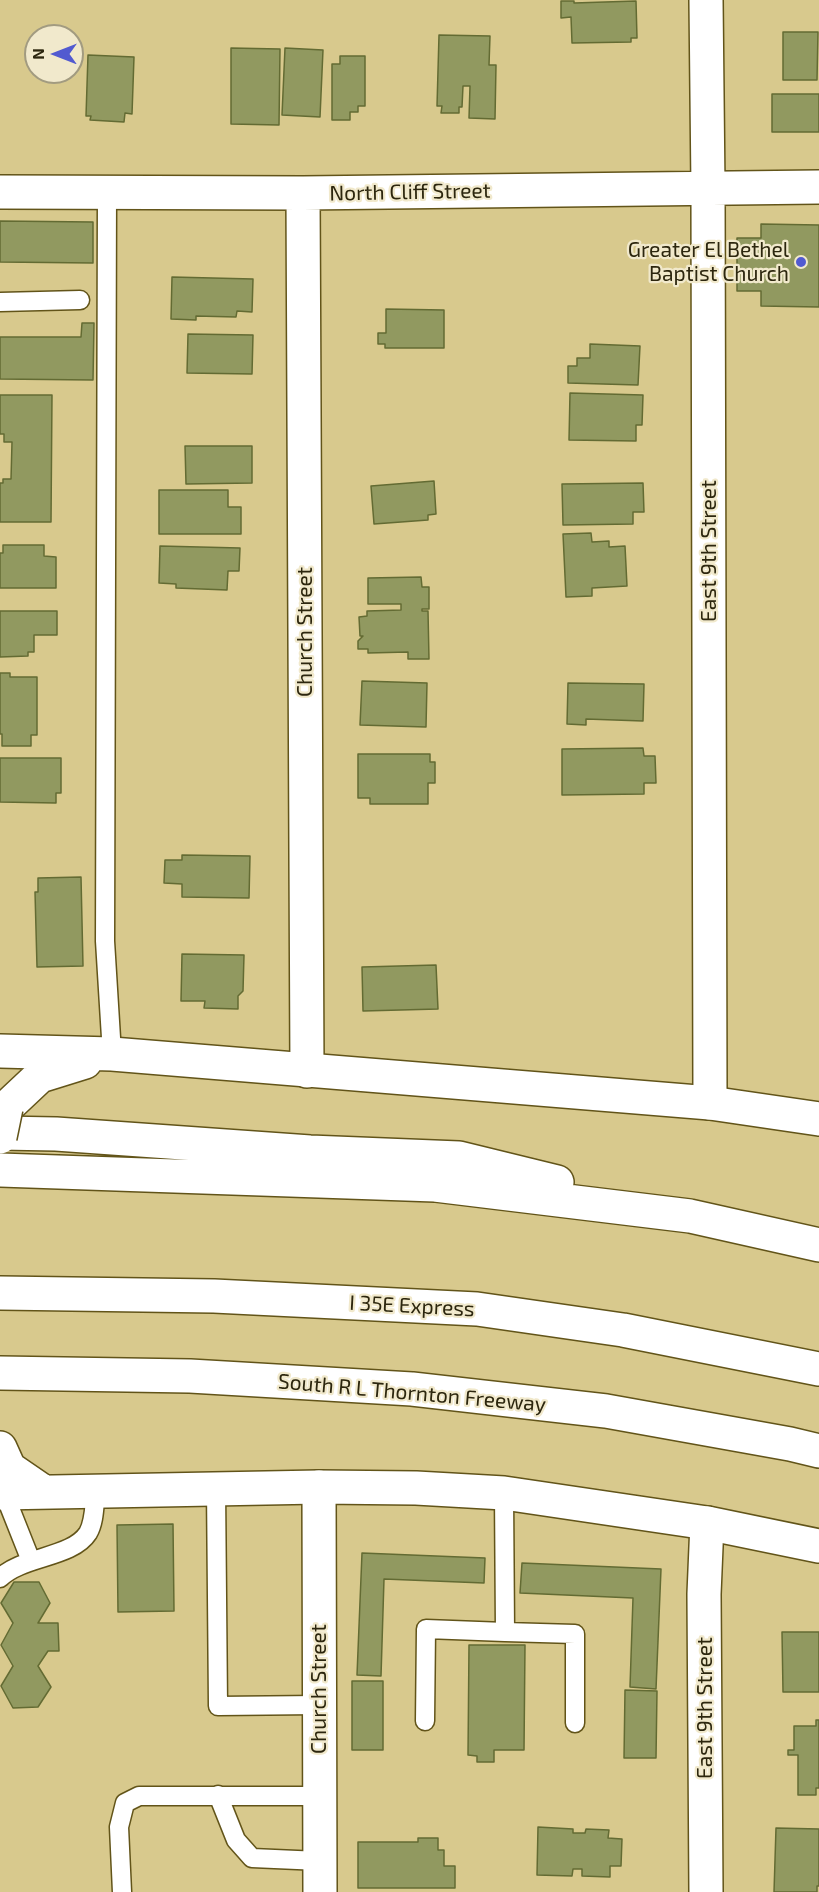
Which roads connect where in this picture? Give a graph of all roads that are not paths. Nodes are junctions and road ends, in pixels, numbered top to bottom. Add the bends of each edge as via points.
1 (706, 0) edge
2 (819, 187) edge
3 (708, 188) junction
4 (107, 191) junction
5 (0, 192) edge
6 (303, 193) junction
7 (80, 300) dead end
8 (0, 302) edge
9 (0, 1051) edge
10 (112, 1054) junction
11 (307, 1071) junction
12 (710, 1103) junction
13 (819, 1119) edge
14 (2, 1126) edge
15 (0, 1170) edge
16 (690, 1216) junction
17 (819, 1245) edge
18 (0, 1293) edge
19 (819, 1369) edge
20 (0, 1373) edge
21 (0, 1448) edge
22 (809, 1451) edge
23 (319, 1487) junction
24 (216, 1488) junction
25 (96, 1491) junction
26 (44, 1492) junction
27 (2, 1493) edge
28 (504, 1493) junction
29 (707, 1524) junction
30 (819, 1546) edge
31 (31, 1561) junction
32 (0, 1578) edge
33 (505, 1632) junction
34 (318, 1705) junction
35 (425, 1721) dead end
36 (575, 1723) dead end
37 (218, 1795) junction
38 (320, 1796) junction
39 (320, 1876) edge
40 (122, 1892) edge
41 (705, 1892) edge

1 - 3 main road, East 9th Street
2 - 3 main road, North Cliff Street
3 - 6 main road, North Cliff Street
3 - 12 main road, East 9th Street
4 - 5 main road, North Cliff Street
4 - 6 main road, North Cliff Street
4 - 10 lane via 105,941
6 - 11 main road, Church Street
7 - 8 lane
9 - 10 main road
10 - 11 main road
10 - 14 main road via 40,1076
11 - 12 main road
12 - 13 main road
14 - 16 main road via 56,1134 310,1152 459,1158
15 - 16 main road via 435,1185
16 - 17 main road
18 - 19 main road, I 35E Express via 214,1296 477,1309 622,1330
20 - 22 main road, South R L Thornton Freeway via 190,1376 412,1389 606,1411
21 - 26 main road via 9,1468
23 - 24 main road
23 - 28 main road
23 - 34 main road, Church Street
24 - 25 main road
24 - 34 lane via 218,1706
25 - 26 main road
25 - 31 lane via 87,1534 59,1554
26 - 27 main road
27 - 31 lane
28 - 29 main road
28 - 33 lane
29 - 30 main road
29 - 41 main road, East 9th Street
31 - 32 lane
33 - 35 lane via 426,1629
33 - 36 lane via 576,1634
34 - 38 main road, Church Street
37 - 38 lane
37 - 39 lane via 236,1840 252,1858
37 - 40 lane via 139,1796 125,1803 119,1827
38 - 39 main road, Church Street

